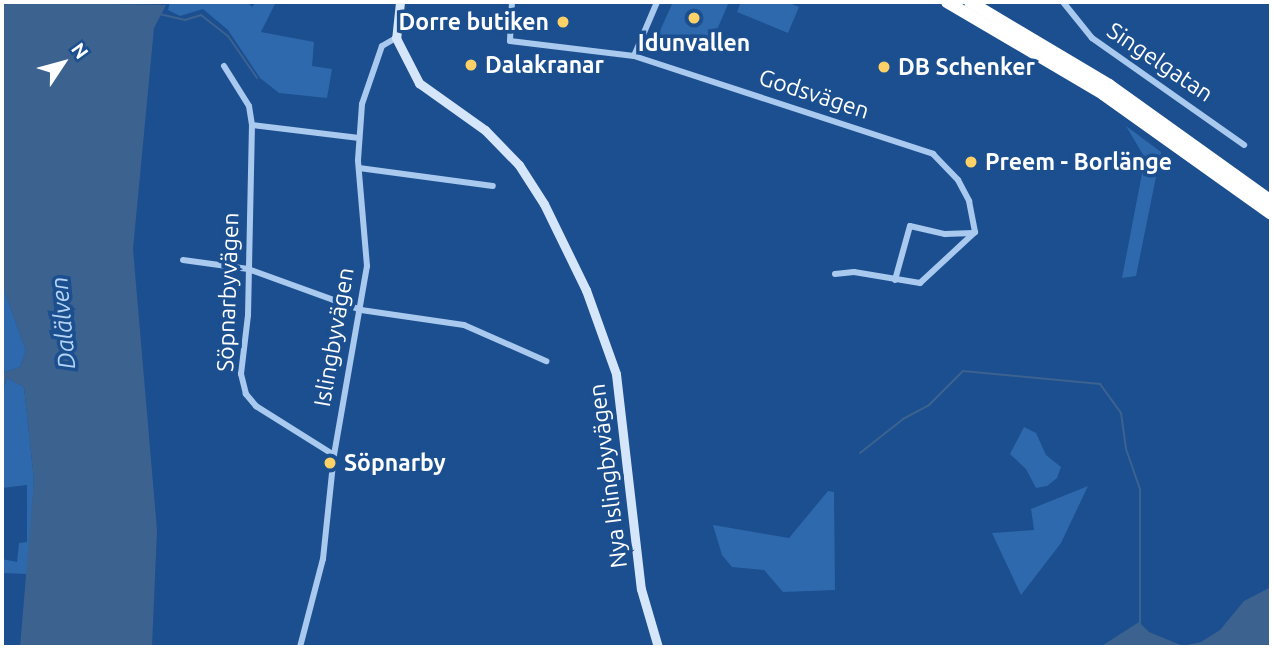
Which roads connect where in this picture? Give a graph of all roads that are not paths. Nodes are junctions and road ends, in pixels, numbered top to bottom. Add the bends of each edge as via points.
1 (400, 2) edge
2 (512, 2) edge
3 (657, 2) edge
4 (947, 2) edge
5 (970, 2) edge
6 (1063, 2) edge
7 (396, 38) junction
8 (634, 56) junction
9 (224, 66) dead end
10 (252, 125) junction
11 (359, 138) junction
12 (1244, 145) dead end
13 (359, 168) junction
14 (494, 186) dead end
15 (1271, 201) edge
16 (1271, 214) edge
17 (975, 232) junction
18 (183, 260) dead end
19 (248, 269) junction
20 (835, 274) dead end
21 (895, 280) junction
22 (361, 310) junction
23 (546, 361) dead end
24 (334, 455) junction
25 (300, 647) edge
26 (658, 647) edge

1 - 7 street
2 - 8 street, Godsvägen via 510,41
3 - 8 street
4 - 16 highway via 1103,94
5 - 15 highway via 1109,85
6 - 12 street, Singelgatan via 1093,38
7 - 11 street, Islingbyvägen via 382,46 362,104
7 - 26 street, Nya Islingbyvägen via 419,83 485,130 519,165 578,269 616,374 641,589
8 - 17 street, Godsvägen via 933,154 958,180 970,201
9 - 10 street, Söpnarbyvägen via 249,106
10 - 11 street
10 - 19 street, Söpnarbyvägen
11 - 13 street, Islingbyvägen
13 - 14 street
13 - 22 street, Islingbyvägen via 367,266
17 - 21 street via 925,281
17 - 21 street via 945,234 910,226
18 - 19 street
19 - 22 street
19 - 24 street, Söpnarbyvägen via 241,374 246,394 256,406
20 - 21 street via 854,272
22 - 23 street via 464,326
22 - 24 street, Islingbyvägen
24 - 25 street, Islingbyvägen via 323,559

